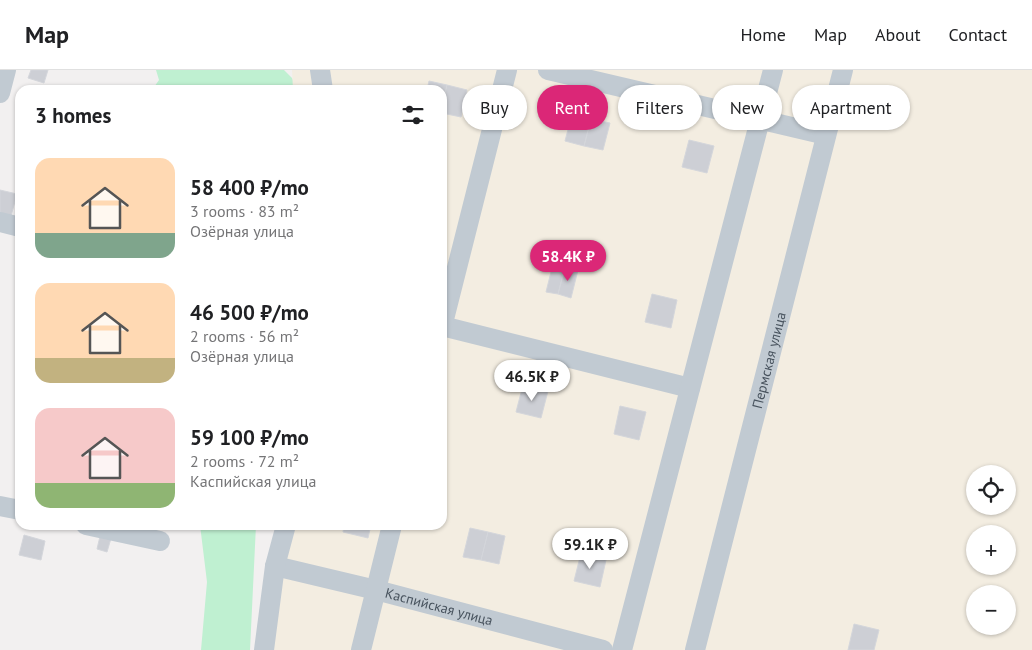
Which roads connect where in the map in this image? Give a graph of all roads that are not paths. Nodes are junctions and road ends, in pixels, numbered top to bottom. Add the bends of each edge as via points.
1 (6, 70) edge
2 (320, 70) edge
3 (507, 70) edge
4 (548, 70) edge
5 (773, 70) edge
6 (843, 70) edge
7 (322, 85) edge
8 (769, 85) edge
9 (0, 93) edge
10 (712, 109) edge
11 (782, 125) edge
12 (757, 130) edge
13 (826, 135) junction
14 (0, 222) edge
15 (15, 226) edge
16 (447, 310) edge
17 (447, 327) edge
18 (690, 388) junction
19 (0, 506) edge
20 (15, 509) edge
21 (109, 530) edge
22 (285, 530) edge
23 (391, 530) edge
24 (160, 541) dead end
25 (275, 566) junction
26 (376, 590) junction
27 (264, 650) edge
28 (361, 650) edge
29 (603, 650) edge
30 (622, 650) edge
31 (695, 650) edge

1 - 9 street
2 - 7 street
3 - 16 street
4 - 10 street
5 - 8 street
6 - 13 street, Пермская улица
11 - 13 street
12 - 18 street
13 - 31 street, Пермская улица
14 - 15 street
17 - 18 street
18 - 30 street
19 - 20 street
21 - 24 street
22 - 25 street
23 - 26 street
25 - 26 street, Каспийская улица
25 - 27 street
26 - 28 street
26 - 29 street, Каспийская улица

